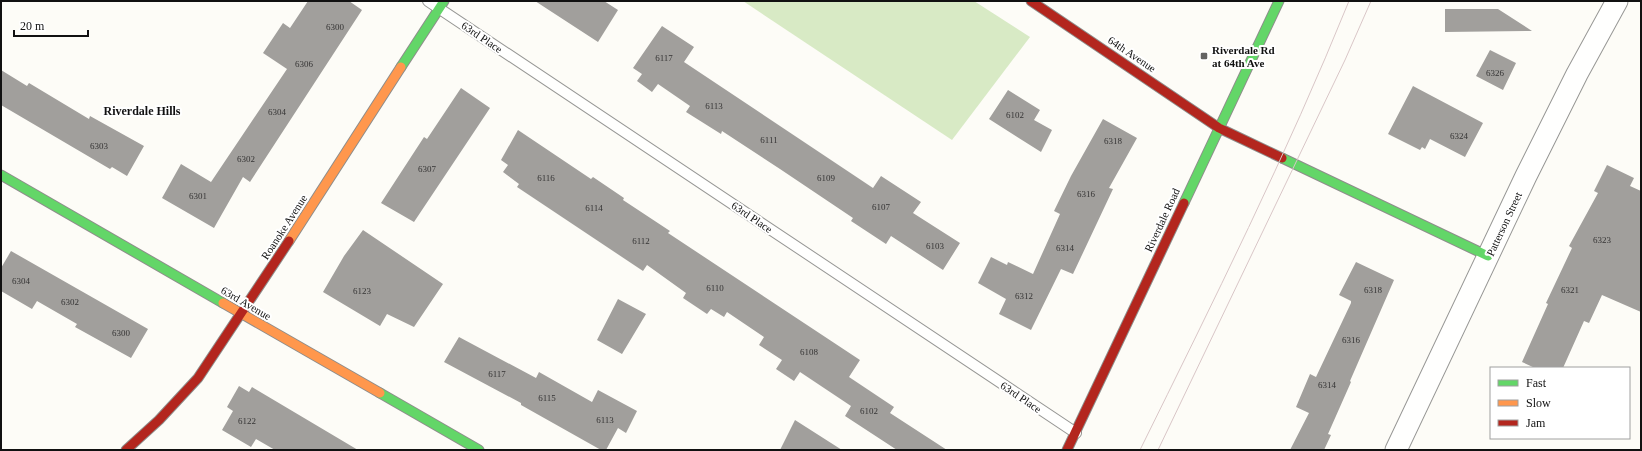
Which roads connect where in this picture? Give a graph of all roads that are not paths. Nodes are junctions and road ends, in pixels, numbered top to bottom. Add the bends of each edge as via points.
1 (428, 1) edge
2 (1031, 1) edge
3 (1279, 1) edge
4 (1617, 1) edge
5 (441, 5) edge
6 (1219, 128) junction
7 (1, 175) edge
8 (1488, 256) junction
9 (242, 314) junction
10 (1076, 433) junction
11 (126, 450) edge
12 (479, 450) edge
13 (1068, 450) edge
14 (1396, 450) edge

1 - 5 lane, 63rd Place
2 - 6 street, 64th Avenue
3 - 6 street, Riverdale Road
4 - 8 street, Patterson Street via 1577,74
5 - 9 street, Roanoke Avenue
5 - 10 lane, 63rd Place
6 - 8 street, 64th Avenue
6 - 10 street, Riverdale Road
7 - 9 street, 63rd Avenue
8 - 14 street, Patterson Street
9 - 11 street, Roanoke Avenue via 198,378 159,420
9 - 12 street, 63rd Avenue
10 - 13 street, Riverdale Road

